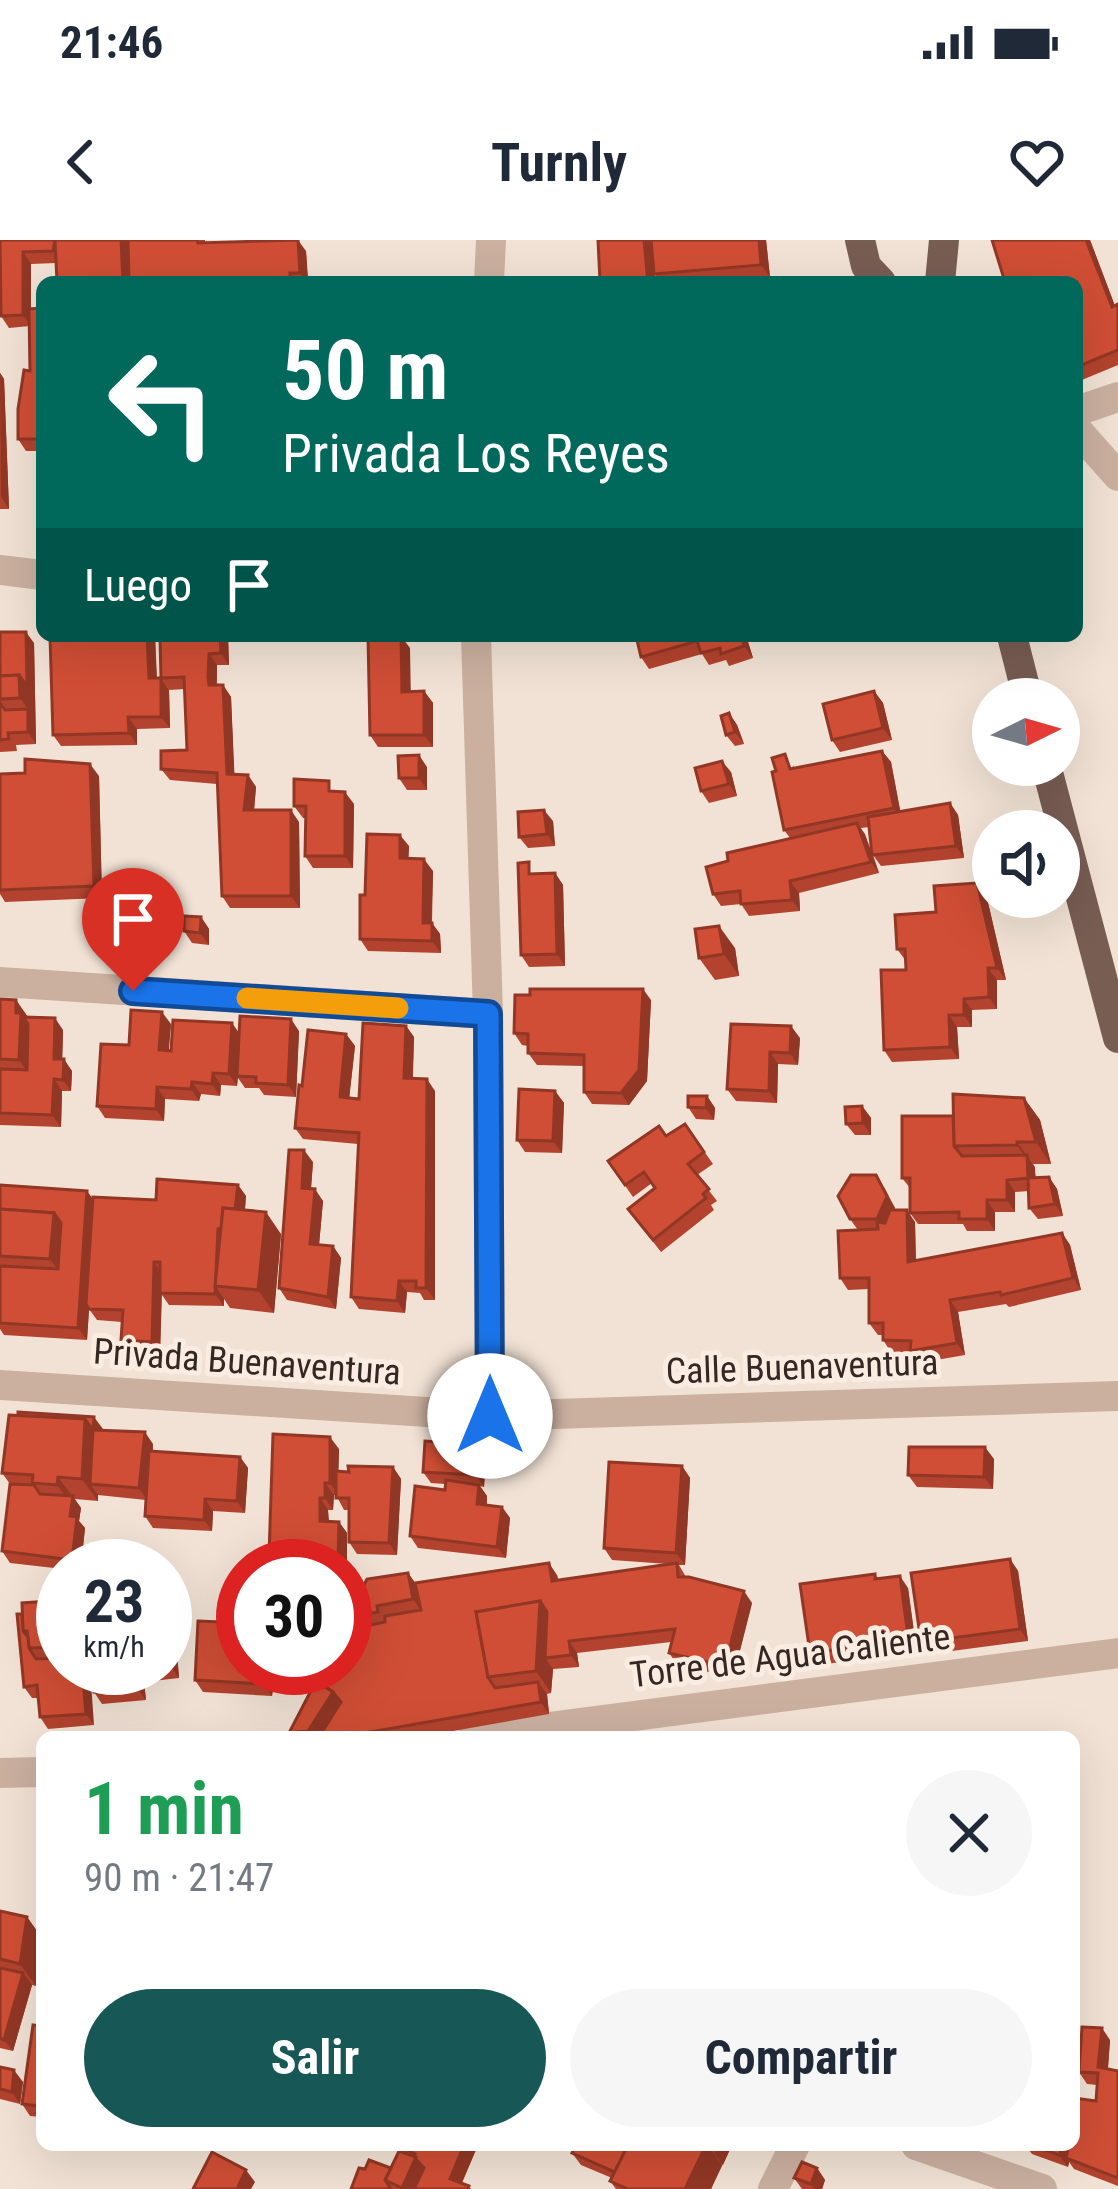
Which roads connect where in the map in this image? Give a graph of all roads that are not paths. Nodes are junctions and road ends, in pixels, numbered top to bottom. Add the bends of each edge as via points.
1 (491, 240) edge
2 (860, 240) edge
3 (944, 240) edge
4 (489, 276) edge
5 (875, 276) edge
6 (941, 276) edge
7 (1118, 397) edge
8 (1083, 409) edge
9 (1083, 437) edge
10 (1118, 476) edge
11 (0, 570) edge
12 (36, 574) edge
13 (476, 642) edge
14 (1014, 642) edge
15 (1023, 678) edge
16 (1052, 786) edge
17 (0, 982) edge
18 (488, 1014) junction
19 (1118, 1038) edge
20 (0, 1384) edge
21 (1118, 1396) edge
22 (490, 1416) junction
23 (1118, 1653) edge
24 (518, 1731) edge
25 (36, 1772) edge
26 (0, 1773) edge
27 (792, 2151) edge
28 (933, 2151) edge
29 (773, 2189) edge
30 (1042, 2189) edge

1 - 4 street
2 - 5 main road
3 - 6 main road
7 - 8 street
9 - 10 street
11 - 12 street
13 - 18 street
14 - 15 main road
16 - 19 main road
17 - 18 street
18 - 22 street
20 - 22 street, Privada Buenaventura
21 - 22 street, Calle Buenaventura
23 - 24 street, Torre de Agua Caliente
25 - 26 street
27 - 29 street
28 - 30 street

